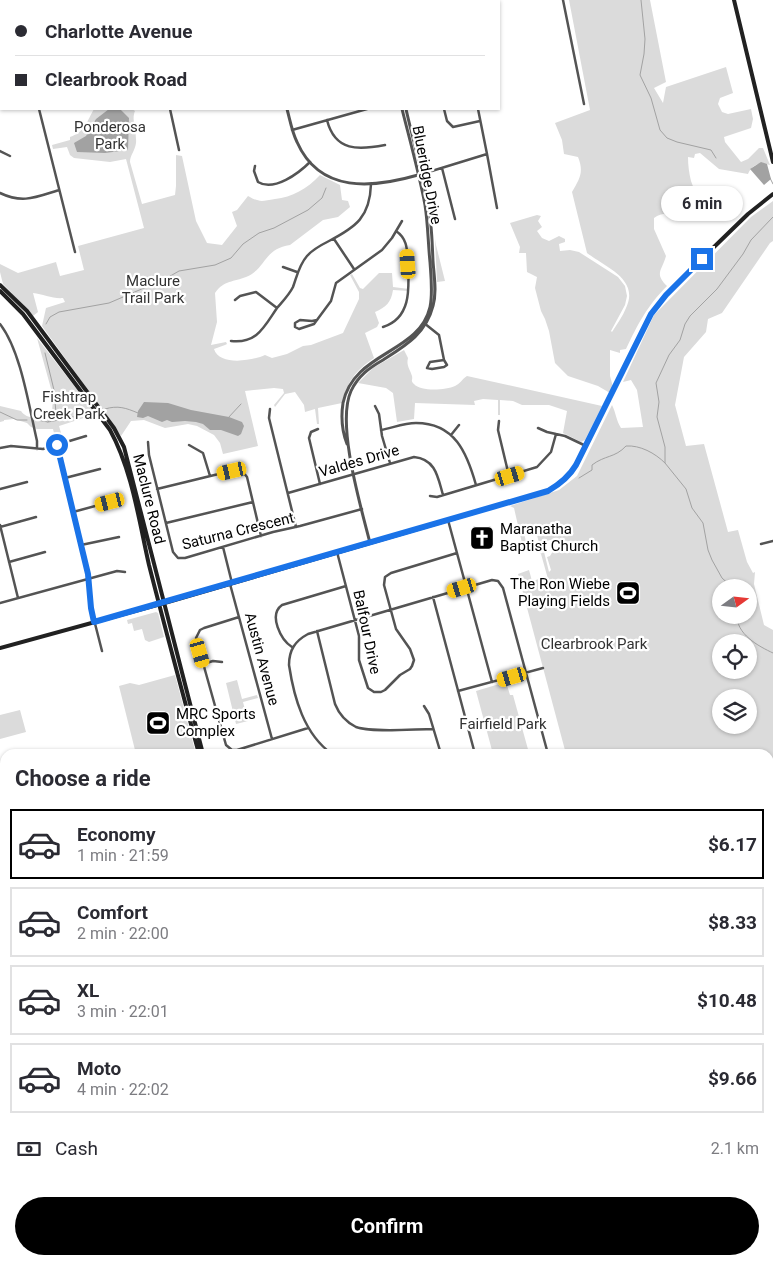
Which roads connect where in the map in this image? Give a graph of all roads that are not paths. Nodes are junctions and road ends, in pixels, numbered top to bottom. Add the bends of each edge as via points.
1 (563, 0) edge
2 (734, 0) edge
3 (584, 104) dead end
4 (39, 110) edge
5 (170, 110) edge
6 (287, 110) edge
7 (363, 110) edge
8 (404, 110) edge
9 (444, 110) edge
10 (478, 110) edge
11 (327, 120) junction
12 (480, 121) junction
13 (292, 130) junction
14 (385, 145) dead end
15 (179, 150) dead end
16 (0, 152) edge
17 (487, 154) junction
18 (10, 156) dead end
19 (310, 162) junction
20 (773, 162) edge
21 (255, 166) dead end
22 (442, 168) junction
23 (420, 175) junction
24 (371, 184) junction
25 (59, 190) junction
26 (0, 193) edge
27 (773, 194) edge
28 (496, 208) dead end
29 (455, 220) dead end
30 (402, 221) dead end
31 (396, 231) junction
32 (334, 239) junction
33 (75, 252) dead end
34 (284, 267) dead end
35 (354, 269) junction
36 (297, 272) junction
37 (0, 286) edge
38 (0, 291) edge
39 (235, 300) dead end
40 (277, 308) junction
41 (317, 320) junction
42 (424, 323) junction
43 (0, 324) edge
44 (384, 327) dead end
45 (231, 341) dead end
46 (444, 360) junction
47 (375, 406) dead end
48 (270, 409) dead end
49 (499, 421) dead end
50 (459, 425) dead end
51 (538, 428) dead end
52 (318, 430) dead end
53 (381, 430) junction
54 (556, 434) junction
55 (451, 435) junction
56 (86, 436) dead end
57 (148, 442) dead end
58 (57, 445) junction
59 (189, 445) dead end
60 (586, 446) junction
61 (0, 448) edge
62 (37, 448) junction
63 (390, 463) junction
64 (100, 469) dead end
65 (353, 474) junction
66 (210, 476) junction
67 (510, 476) junction
68 (65, 478) junction
69 (27, 482) dead end
70 (320, 484) junction
71 (476, 485) junction
72 (0, 489) edge
73 (157, 489) junction
74 (288, 493) junction
75 (443, 495) junction
76 (430, 496) dead end
77 (110, 502) dead end
78 (253, 502) junction
79 (362, 509) junction
80 (73, 512) junction
81 (36, 517) dead end
82 (448, 520) junction
83 (166, 524) junction
84 (0, 526) edge
85 (296, 527) junction
86 (261, 536) junction
87 (119, 537) dead end
88 (773, 541) edge
89 (370, 543) junction
90 (762, 544) dead end
91 (82, 545) junction
92 (223, 547) junction
93 (45, 552) dead end
94 (337, 552) junction
95 (458, 554) junction
96 (9, 562) junction
97 (125, 572) dead end
98 (89, 579) junction
99 (231, 584) junction
100 (346, 586) junction
101 (466, 587) junction
102 (433, 597) junction
103 (18, 598) junction
104 (0, 603) edge
105 (161, 604) junction
106 (391, 609) junction
107 (239, 618) junction
108 (355, 620) junction
109 (94, 622) junction
110 (317, 631) junction
111 (0, 648) edge
112 (292, 648) junction
113 (102, 651) dead end
114 (222, 662) dead end
115 (203, 664) junction
116 (543, 668) dead end
117 (526, 673) junction
118 (492, 682) junction
119 (458, 692) junction
120 (424, 706) dead end
121 (308, 728) junction
122 (434, 729) junction
123 (272, 739) junction
124 (198, 749) edge
125 (202, 749) edge
126 (231, 749) edge
127 (240, 749) edge
128 (326, 749) edge
129 (439, 749) edge
130 (474, 749) edge
131 (547, 749) edge

1 - 3 street
2 - 20 main road
4 - 25 street
5 - 15 street
6 - 13 street
7 - 11 street
8 - 23 street, Blueridge Drive
9 - 12 street via 447,121 453,127
10 - 12 street
11 - 13 street
11 - 14 street via 332,134 351,148
12 - 17 street
13 - 19 street
16 - 18 street
17 - 22 street
17 - 28 street
19 - 21 street via 289,179 268,185 258,182
19 - 24 street via 335,179
22 - 23 street
22 - 29 street
23 - 24 street via 392,183
23 - 42 street, Blueridge Drive via 431,226 435,283 433,306
24 - 32 street via 370,201 364,215 351,229
25 - 26 street via 25,200
25 - 33 street
27 - 60 main road via 741,221 659,303
30 - 31 street
31 - 35 street via 382,250
31 - 44 street via 403,236 406,245 408,299 400,317
32 - 35 street
32 - 36 street via 308,254
34 - 36 street
35 - 41 street via 336,283 331,301
36 - 40 street via 290,293
37 - 105 main road, Maclure Road via 32,318 120,439 128,458
38 - 105 main road, Maclure Road via 23,314 118,444
39 - 40 street via 256,292
40 - 45 street via 255,337
41 - 41 street via 298,321 295,327 306,328
42 - 46 street via 439,335
42 - 65 street, Blueridge Drive via 412,341 372,366 350,392 346,418
43 - 62 street via 15,353
46 - 46 street via 430,362 428,368 444,367 447,365
47 - 53 street
48 - 74 street via 268,418
49 - 67 street via 498,430
50 - 55 street
51 - 54 street
52 - 70 street via 311,432 309,438
53 - 55 street via 415,423 437,427
53 - 63 street
54 - 60 street
54 - 67 street via 551,452 542,464
55 - 71 street via 465,451
56 - 58 street
57 - 73 street, Saturna Crescent
58 - 62 street
58 - 68 street
59 - 66 street via 204,453
60 - 82 main road via 569,476 548,491
61 - 62 street
63 - 65 street, Valdes Drive
63 - 75 street, Valdes Drive via 414,457 429,462 435,469
64 - 68 street
65 - 70 street, Valdes Drive
65 - 79 street, Blueridge Drive
66 - 73 street
66 - 78 street via 235,470 243,472
67 - 71 street
68 - 80 street
69 - 72 street
70 - 74 street, Valdes Drive
71 - 75 street
73 - 83 street, Saturna Crescent
74 - 85 street
75 - 76 street
77 - 80 street
78 - 83 street
78 - 86 street
79 - 85 street, Saturna Crescent
79 - 89 street, Blueridge Drive
80 - 91 street
81 - 84 street
82 - 89 main road
82 - 95 street
83 - 92 street, Saturna Crescent via 172,552 178,558
84 - 96 street
85 - 86 street, Saturna Crescent
86 - 92 street, Saturna Crescent
87 - 91 street
88 - 90 street
89 - 94 main road
91 - 98 street
92 - 99 street, Austin Avenue
93 - 96 street
94 - 99 main road
94 - 100 street, Balfour Drive
95 - 101 street
95 - 106 street via 387,575 384,585
96 - 103 street
97 - 98 street via 117,571
98 - 103 street
98 - 109 street
99 - 105 main road
99 - 107 street, Austin Avenue
100 - 108 street, Balfour Drive
100 - 112 street via 278,608 275,616 280,635
101 - 102 street
101 - 117 street via 492,580 502,586
101 - 118 street
102 - 106 street
102 - 119 street
103 - 104 street
105 - 109 main road
105 - 124 main road, Maclure Road
105 - 125 main road, Maclure Road
106 - 108 street
106 - 108 street, Balfour Drive via 396,629 414,660 410,669 381,692 374,692 366,685 359,660
107 - 115 street via 200,630 196,638
107 - 123 street, Austin Avenue
108 - 110 street
109 - 111 main road
109 - 113 street
110 - 112 street via 300,638
110 - 122 street via 335,704 348,722 368,729
112 - 121 street via 290,673
114 - 115 street
115 - 126 street via 226,745
116 - 117 street
117 - 118 street
117 - 131 street
118 - 119 street
119 - 130 street
120 - 122 street
121 - 123 street
121 - 128 street
122 - 129 street
123 - 127 street

